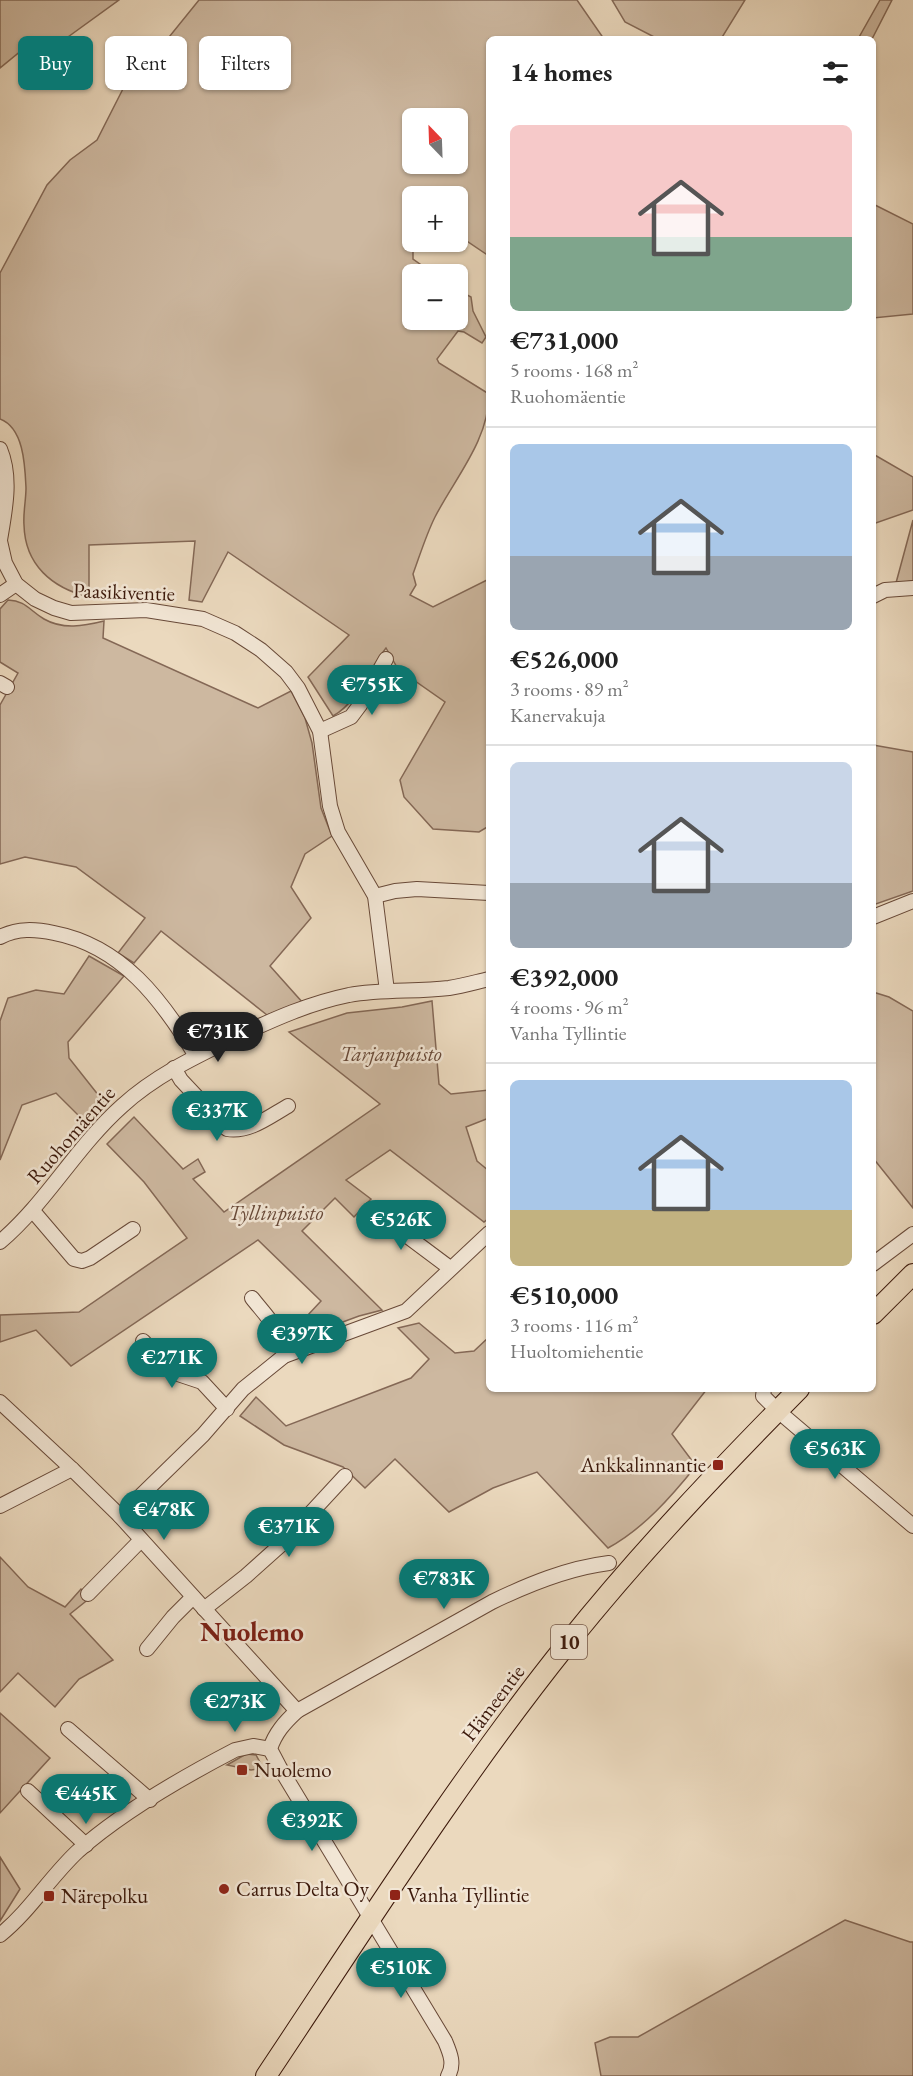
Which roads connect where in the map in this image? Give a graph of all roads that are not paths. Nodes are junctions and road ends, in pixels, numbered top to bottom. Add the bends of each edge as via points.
1 (0, 449) edge
2 (0, 541) edge
3 (16, 584) junction
4 (913, 588) edge
5 (876, 594) edge
6 (0, 595) edge
7 (386, 659) dead end
8 (320, 731) junction
9 (486, 894) edge
10 (375, 896) junction
11 (913, 901) edge
12 (876, 916) edge
13 (0, 937) edge
14 (486, 980) edge
15 (387, 991) junction
16 (196, 1056) junction
17 (174, 1068) junction
18 (288, 1106) dead end
19 (371, 1209) dead end
20 (33, 1211) junction
21 (133, 1229) dead end
22 (913, 1234) edge
23 (486, 1236) edge
24 (0, 1242) edge
25 (876, 1262) edge
26 (450, 1268) junction
27 (913, 1274) edge
28 (252, 1298) dead end
29 (876, 1311) edge
30 (143, 1341) dead end
31 (284, 1356) junction
32 (764, 1392) edge
33 (796, 1392) edge
34 (0, 1402) edge
35 (227, 1409) junction
36 (778, 1411) junction
37 (72, 1468) junction
38 (345, 1476) dead end
39 (0, 1506) edge
40 (120, 1516) junction
41 (913, 1526) edge
42 (141, 1540) junction
43 (609, 1563) dead end
44 (88, 1594) dead end
45 (193, 1597) junction
46 (204, 1609) junction
47 (147, 1649) dead end
48 (297, 1711) junction
49 (68, 1729) dead end
50 (270, 1749) junction
51 (28, 1791) dead end
52 (150, 1800) junction
53 (86, 1845) junction
54 (370, 1919) junction
55 (0, 1935) edge
56 (450, 2075) edge
57 (266, 2076) edge

1 - 2 street, Paasikiventie via 7,493
2 - 3 street, Paasikiventie
3 - 6 street
3 - 8 street, Paasikiventie via 35,599 71,613 157,611 203,619 235,633 286,672
4 - 5 street
7 - 8 street via 351,717
8 - 10 street, Paasikiventie via 330,806 338,832
9 - 10 street via 417,889
10 - 15 street, Paasikiventie
11 - 12 street
13 - 16 street via 24,929 44,931 66,935 114,957 151,993
14 - 15 street, Ruohomäentie via 449,988
15 - 16 street, Ruohomäentie via 320,1001
16 - 17 street, Ruohomäentie
17 - 18 street via 227,1129 247,1128
17 - 20 street, Ruohomäentie via 136,1093 105,1122
19 - 26 street
20 - 21 street via 74,1259 82,1261
20 - 24 street, Ruohomäentie
22 - 25 street
23 - 26 street
26 - 31 street via 406,1311
27 - 29 highway
28 - 31 street via 278,1332 284,1343
30 - 35 street via 172,1372 202,1382
31 - 35 street via 243,1389
32 - 36 street
33 - 36 highway, Hämeentie / 10
34 - 37 street
35 - 40 street
36 - 41 street
36 - 54 highway, Hämeentie / 10 via 634,1563 567,1644 498,1735
37 - 39 street
37 - 40 street
38 - 46 street via 284,1542
40 - 42 street
42 - 44 street
42 - 45 street
43 - 48 street via 525,1586
45 - 46 street
45 - 47 street
46 - 48 street
48 - 50 street via 277,1733
49 - 52 street
50 - 52 street via 253,1746 235,1750
50 - 54 street
51 - 53 street
52 - 53 street
53 - 55 street
54 - 56 street via 445,2041 452,2058
54 - 57 highway, Hämeentie / 10

